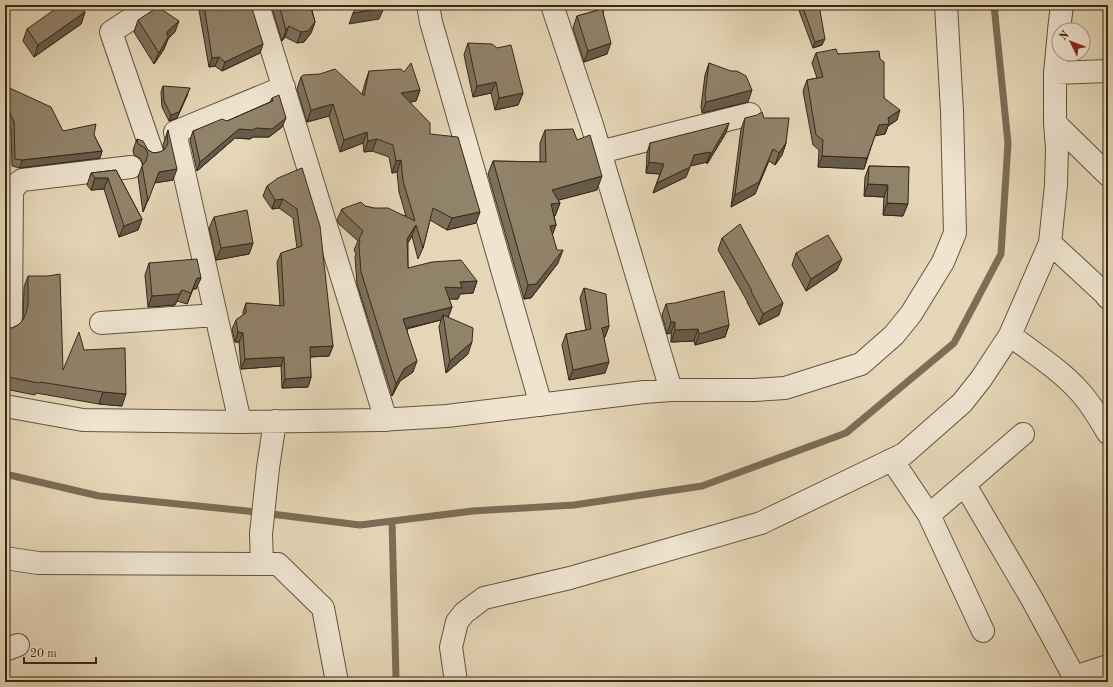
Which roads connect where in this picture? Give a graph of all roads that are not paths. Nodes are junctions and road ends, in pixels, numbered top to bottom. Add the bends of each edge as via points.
1 (152, 5) edge
2 (258, 5) edge
3 (428, 5) edge
4 (552, 5) edge
5 (946, 5) edge
6 (1062, 5) edge
7 (1060, 22) edge
8 (1056, 62) edge
9 (1108, 71) edge
10 (1055, 72) junction
11 (284, 87) junction
12 (750, 114) dead end
13 (1055, 123) junction
14 (152, 152) edge
15 (600, 152) junction
16 (131, 167) dead end
17 (1108, 175) edge
18 (1050, 243) junction
19 (1108, 298) edge
20 (216, 315) junction
21 (101, 323) dead end
22 (5, 327) edge
23 (1010, 335) junction
24 (671, 390) junction
25 (540, 405) junction
26 (5, 406) edge
27 (386, 420) junction
28 (275, 421) junction
29 (240, 422) junction
30 (1108, 433) edge
31 (1023, 434) dead end
32 (892, 460) junction
33 (964, 485) junction
34 (929, 515) junction
35 (5, 558) edge
36 (262, 564) junction
37 (982, 631) dead end
38 (1108, 666) edge
39 (1076, 680) edge
40 (337, 682) edge
41 (456, 682) edge

1 - 14 street via 111,32
2 - 11 street
3 - 25 street
4 - 15 street
5 - 24 street via 956,233 943,262 911,314 894,335 860,364 785,388
6 - 7 street
8 - 10 street
9 - 10 street
10 - 13 street
11 - 20 street via 175,132
11 - 27 street
12 - 15 street
13 - 17 street
13 - 18 street via 1056,185
15 - 24 street
16 - 22 street via 22,180 18,183 12,191 12,316
18 - 19 street
18 - 23 street
20 - 21 street
20 - 29 street
23 - 30 street via 1066,377 1092,406
23 - 32 street via 981,380 962,403 904,454
24 - 25 street
25 - 27 street
26 - 29 street via 84,420
27 - 28 street
28 - 29 street
28 - 36 street via 261,534
31 - 33 street
32 - 34 street
32 - 41 street via 761,523 570,578 484,598 464,613 457,622 451,647
33 - 34 street
33 - 39 street via 1032,599
34 - 37 street
35 - 36 street via 38,563
36 - 40 street via 278,564 323,608
38 - 39 street

